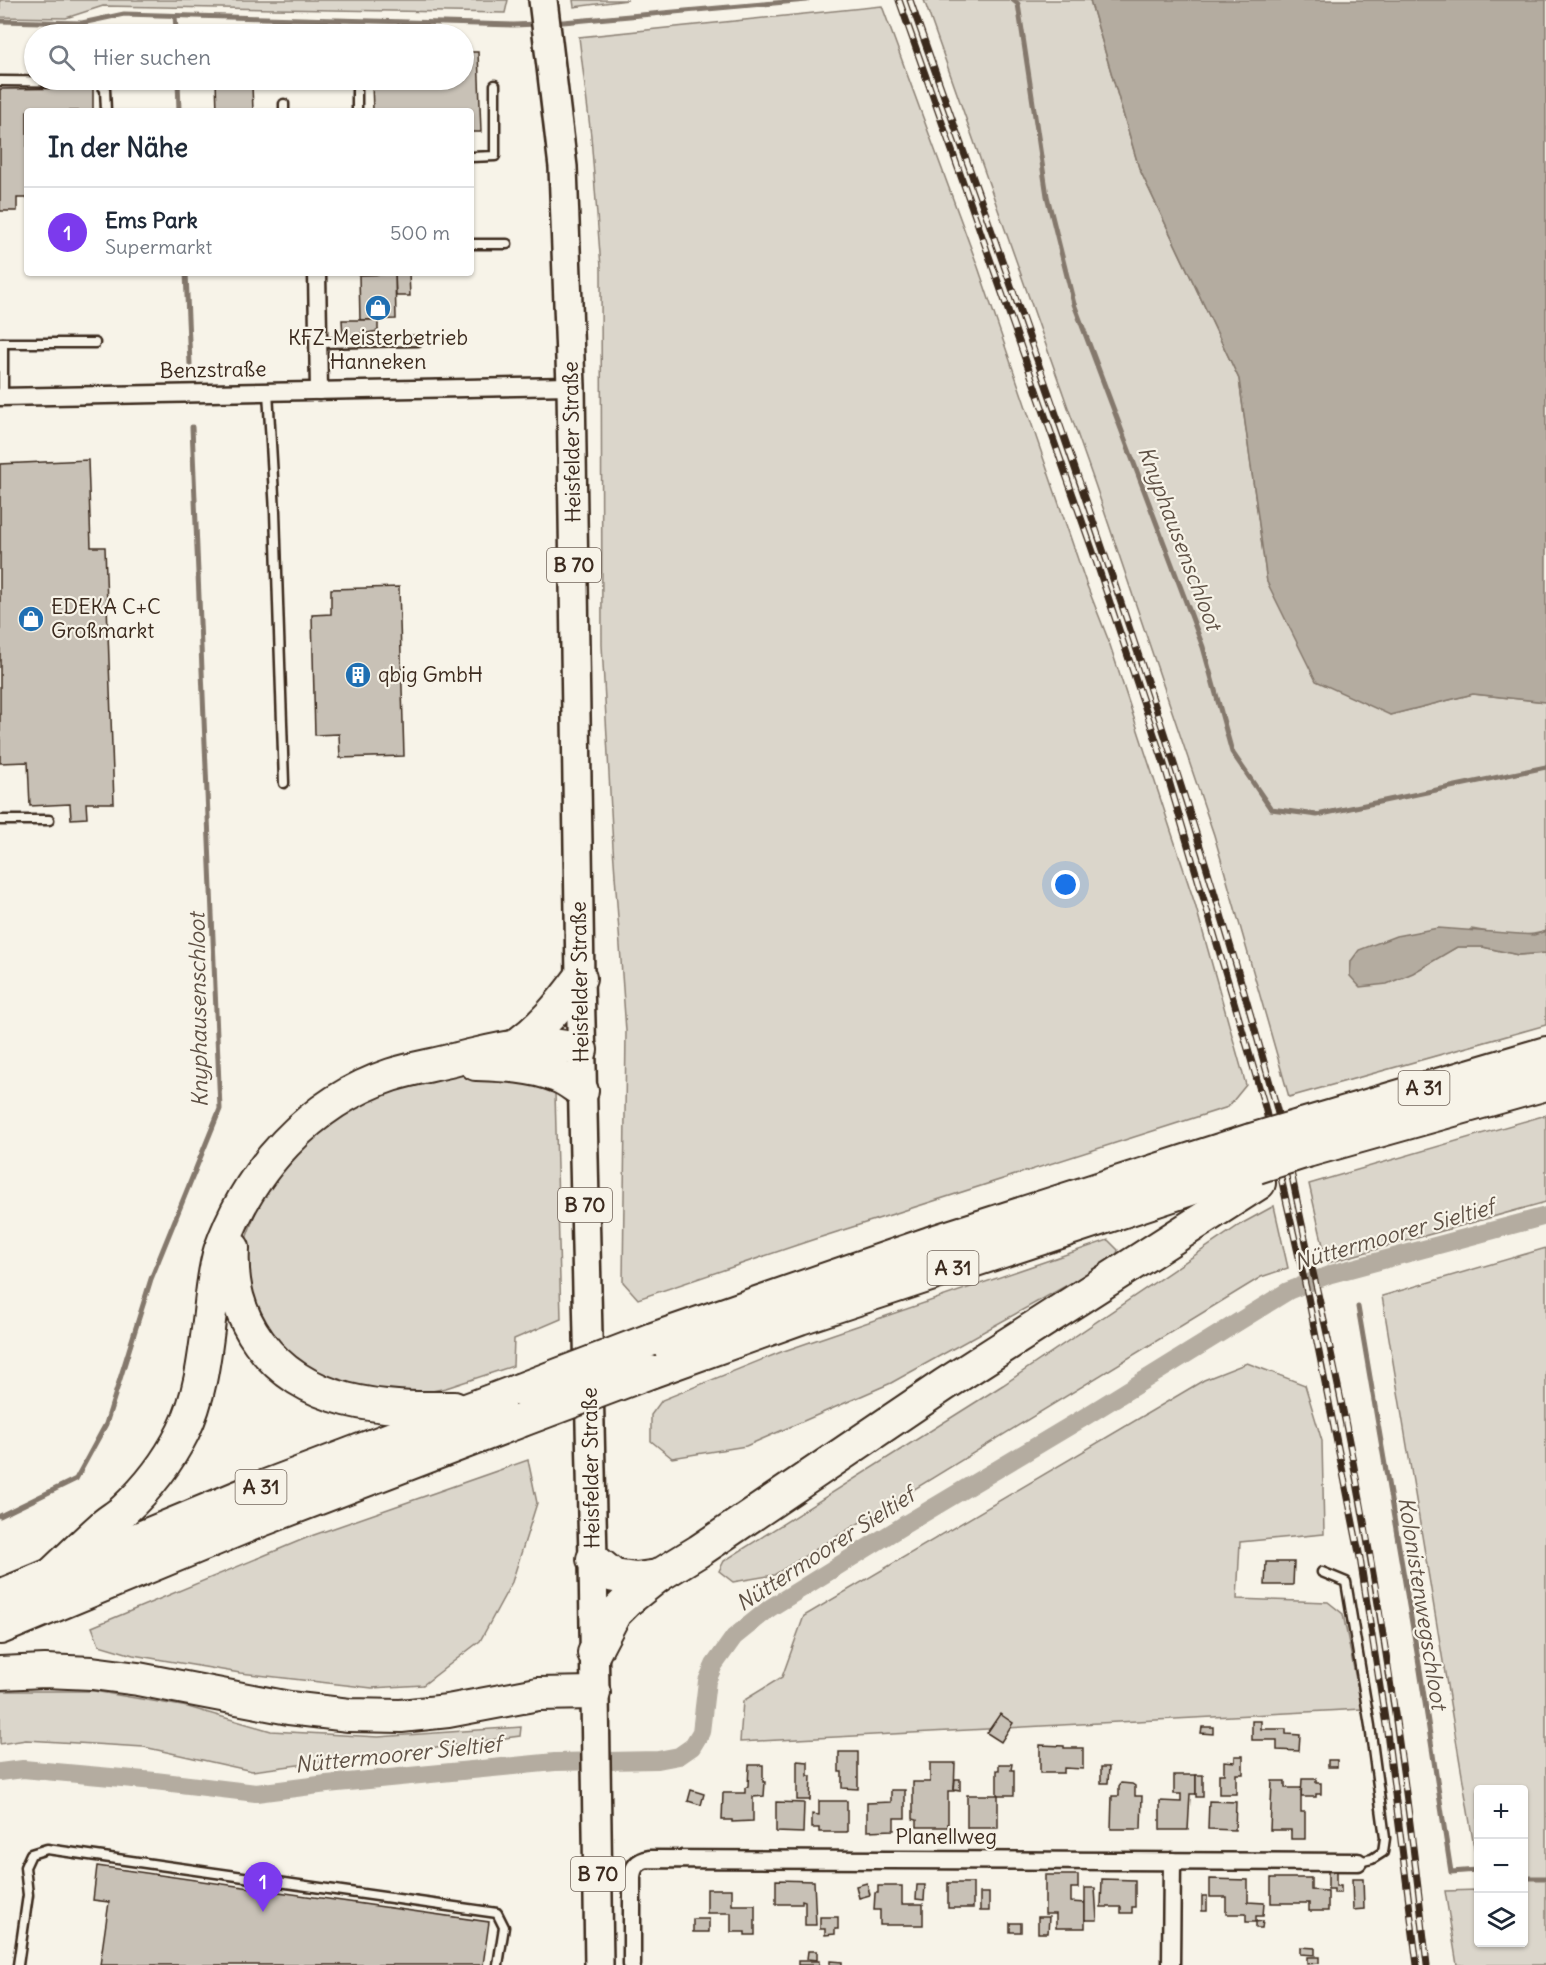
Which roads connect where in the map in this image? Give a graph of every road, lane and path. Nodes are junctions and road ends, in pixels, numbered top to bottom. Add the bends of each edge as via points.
1 (543, 0) edge
2 (0, 81) edge
3 (24, 81) edge
4 (495, 85) dead end
5 (105, 90) edge
6 (357, 90) dead end
7 (106, 108) edge
8 (357, 108) edge
9 (474, 157) edge
10 (507, 243) dead end
11 (474, 244) edge
12 (317, 276) edge
13 (418, 341) dead end
14 (2, 343) edge
15 (95, 343) dead end
16 (318, 343) junction
17 (571, 386) junction
18 (319, 391) junction
19 (268, 392) junction
20 (2, 397) edge
21 (284, 783) dead end
22 (0, 820) edge
23 (49, 820) dead end
24 (580, 978) junction
25 (517, 1045) junction
26 (581, 1050) junction
27 (1546, 1053) edge
28 (445, 1062) junction
29 (1546, 1084) edge
30 (582, 1091) junction
31 (1276, 1154) junction
32 (235, 1218) junction
33 (473, 1407) junction
34 (593, 1559) junction
35 (1322, 1572) dead end
36 (52, 1574) junction
37 (658, 1576) junction
38 (0, 1596) edge
39 (0, 1628) edge
40 (594, 1653) junction
41 (0, 1673) edge
42 (594, 1693) junction
43 (1172, 1861) junction
44 (1358, 1862) joint
45 (18, 1965) edge
46 (498, 1965) edge
47 (599, 1965) edge
48 (632, 1965) edge
49 (1171, 1965) edge

1 - 17 main road, Heisfelder Straße / B 70 via 563,167
2 - 3 lane
4 - 9 lane via 495,156
5 - 7 lane
6 - 8 lane
10 - 11 lane
12 - 16 street
13 - 16 lane
14 - 15 lane
14 - 20 lane
16 - 18 street
17 - 18 street, Benzstraße
17 - 24 main road, Heisfelder Straße / B 70
18 - 19 street, Benzstraße
19 - 20 street, Benzstraße
19 - 21 lane
22 - 23 lane
24 - 25 highway via 558,1008
24 - 26 main road, Heisfelder Straße / B 70
25 - 26 highway via 541,1043
25 - 28 highway
26 - 30 main road, Heisfelder Straße / B 70
27 - 31 highway, A 31
28 - 30 highway via 538,1070 559,1076
28 - 32 highway via 354,1091 307,1123 265,1167
29 - 31 highway, A 31
30 - 34 main road, Heisfelder Straße / B 70
31 - 33 highway, A 31, bridge via 930,1243 650,1340
31 - 37 highway via 954,1379
31 - 39 highway, A 31, bridge via 650,1372 259,1521
32 - 33 highway via 235,1294 248,1326 288,1373 309,1387 348,1400 417,1407
32 - 36 highway via 220,1252 201,1375 184,1431 166,1463 138,1497
33 - 36 highway, A 31 via 258,1489
34 - 37 highway via 614,1576
34 - 40 main road, Heisfelder Straße / B 70
35 - 44 lane via 1346,1582 1385,1838 1383,1852
36 - 38 highway, A 31
37 - 40 highway via 615,1613
40 - 42 main road, Heisfelder Straße / B 70
41 - 42 highway via 92,1673 349,1715 401,1716 538,1694
42 - 47 main road, Heisfelder Straße / B 70
43 - 44 street, Planellweg
43 - 48 street, Planellweg via 642,1860 635,1865 632,1877
43 - 49 street
45 - 46 lane via 28,1895 25,1867 31,1854 47,1849 497,1913 504,1927

